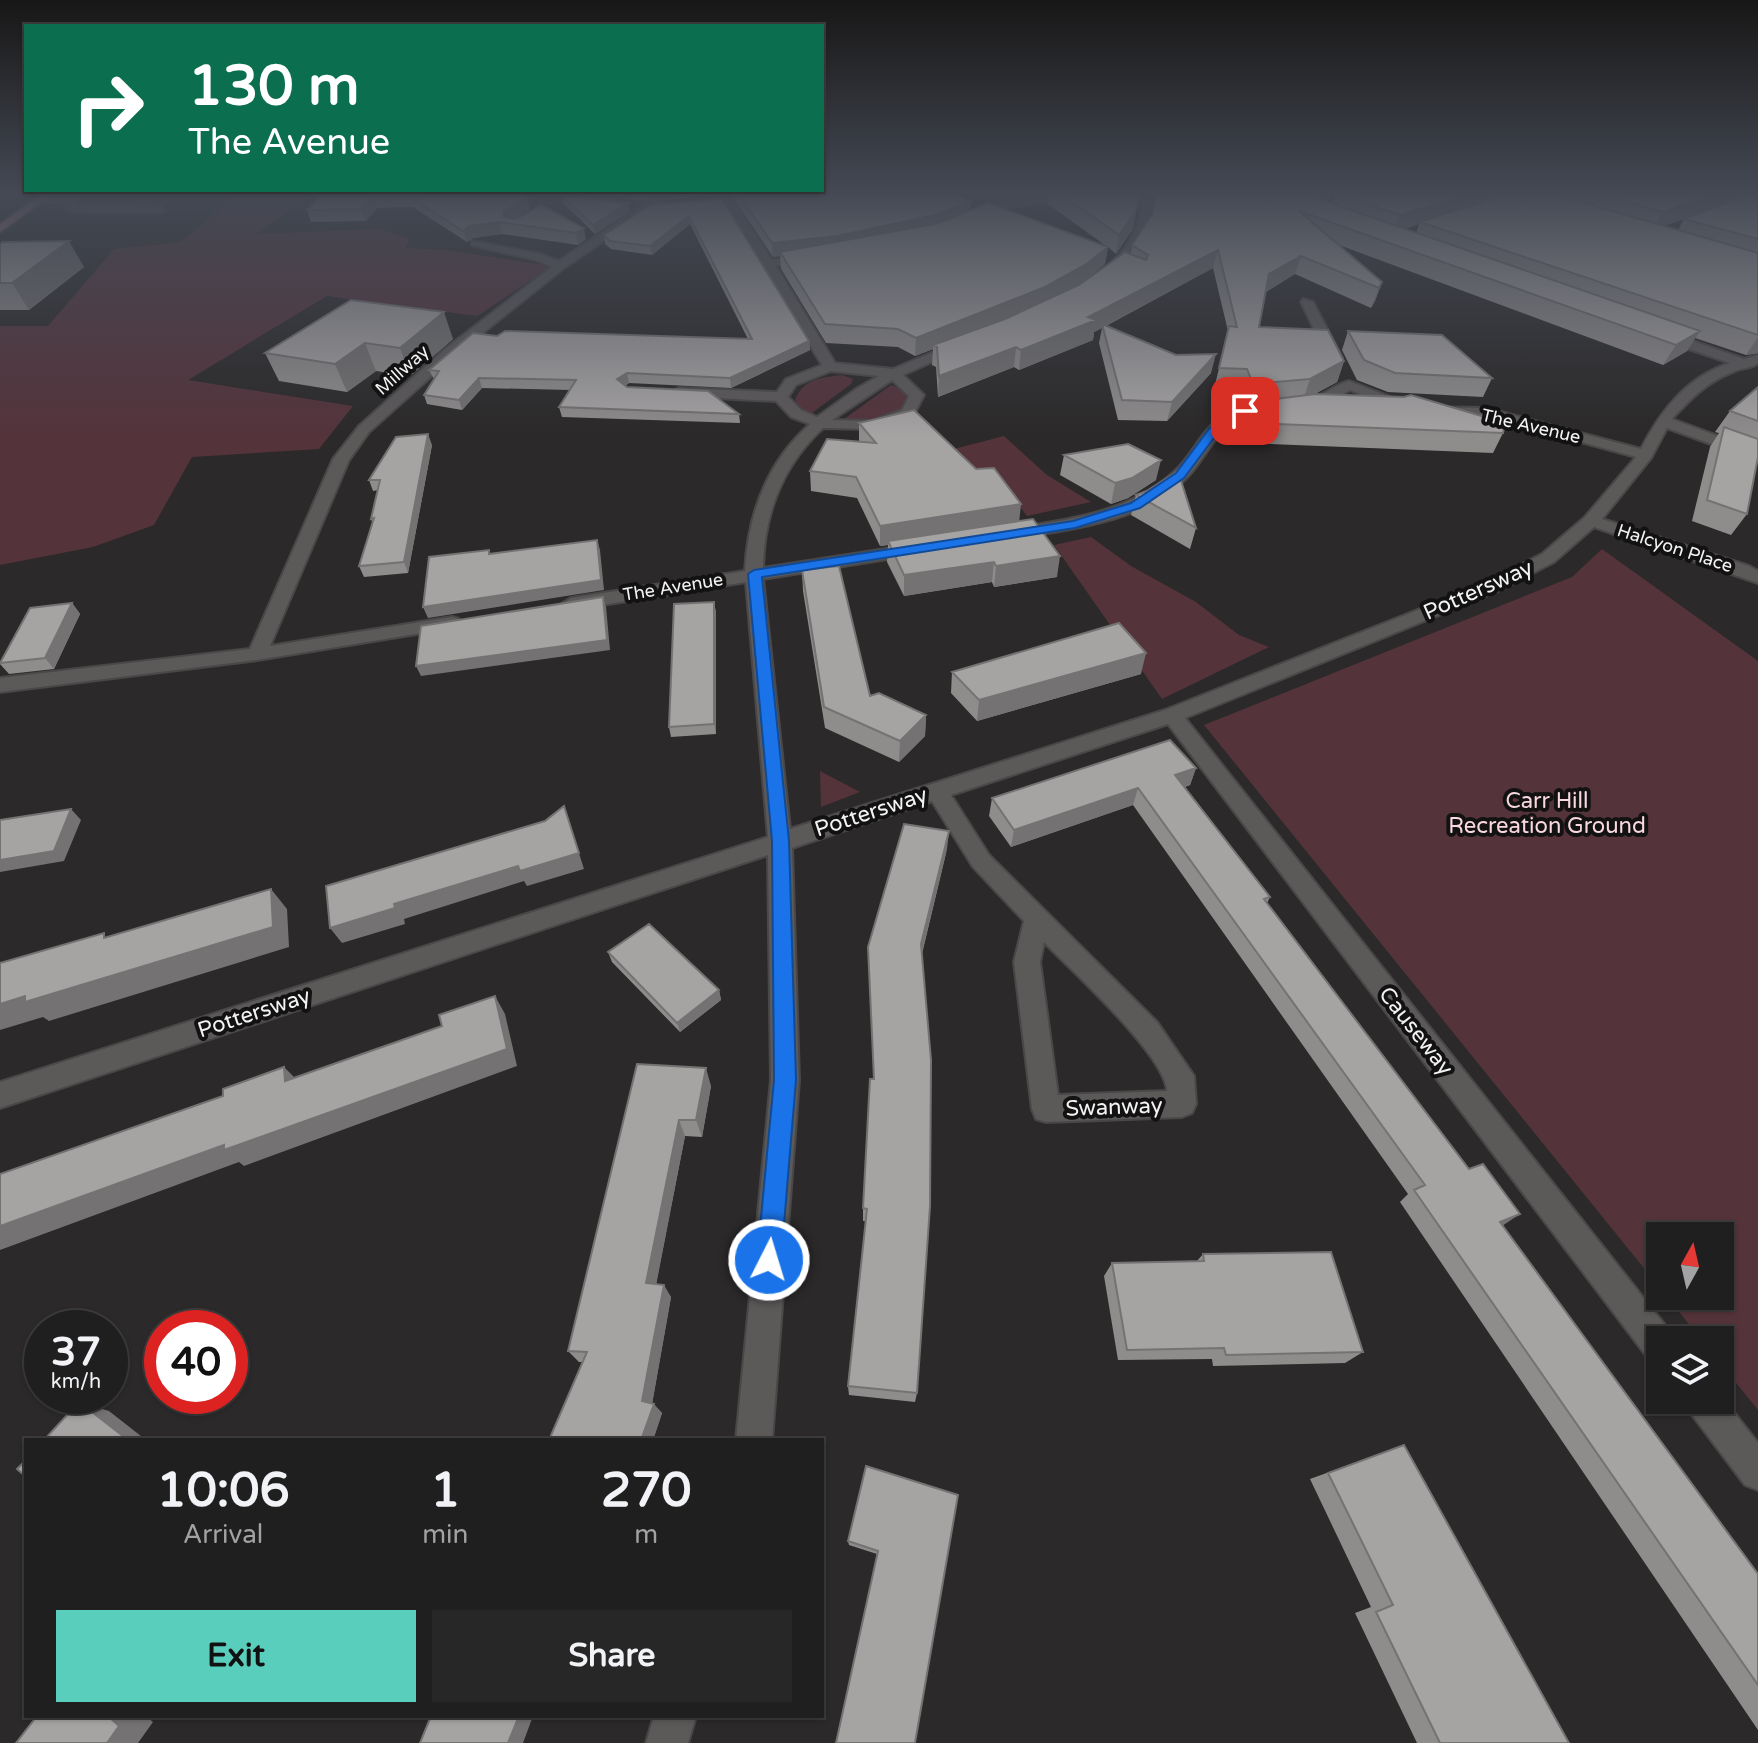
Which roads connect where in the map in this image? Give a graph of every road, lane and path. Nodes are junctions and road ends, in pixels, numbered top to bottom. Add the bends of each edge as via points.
1 (549, 274) edge
2 (775, 274) edge
3 (1106, 274) edge
4 (1083, 292) edge
5 (1307, 302) dead end
6 (1642, 328) edge
7 (977, 340) edge
8 (1753, 364) edge
9 (830, 367) junction
10 (893, 373) junction
11 (1349, 385) junction
12 (660, 391) edge
13 (781, 397) junction
14 (1307, 407) junction
15 (1337, 408) edge
16 (1368, 409) edge
17 (1414, 411) junction
18 (1663, 421) junction
19 (819, 423) junction
20 (1646, 455) junction
21 (1758, 456) edge
22 (1591, 521) junction
23 (984, 538) edge
24 (938, 545) edge
25 (754, 574) junction
26 (1758, 578) edge
27 (552, 607) edge
28 (474, 619) edge
29 (257, 654) junction
30 (0, 685) edge
31 (1172, 715) junction
32 (937, 791) junction
33 (780, 841) junction
34 (1037, 920) junction
35 (0, 1095) edge
36 (1646, 1328) edge
37 (1713, 1414) edge
38 (754, 1438) edge
39 (1758, 1472) edge
40 (674, 1718) edge
41 (667, 1743) edge

1 - 29 street, Millway via 418,377 364,429 341,459
2 - 9 street
3 - 4 street
5 - 11 street
6 - 8 street
7 - 10 street
8 - 18 street, Pottersway via 1692,388
9 - 10 street
9 - 13 street via 791,382
10 - 19 street via 853,395
10 - 19 street via 917,395 908,413 872,425
11 - 14 street
11 - 17 street, The Avenue
12 - 13 street
13 - 19 street via 794,414
14 - 15 street
14 - 23 street via 1235,414 1213,432 1180,476 1135,505 1075,524
16 - 17 street, The Avenue
17 - 20 street, The Avenue via 1486,412
18 - 20 street, Pottersway
18 - 21 street
19 - 25 street via 773,480 756,533
20 - 22 street, Pottersway
22 - 26 street, Halcyon Place
22 - 31 street, Pottersway via 1548,558 1492,587
24 - 25 street, The Avenue
25 - 27 street, The Avenue
25 - 33 street
28 - 29 street
29 - 30 street
31 - 32 street, Pottersway
31 - 36 street, Causeway
32 - 33 street, Pottersway
32 - 34 street, Swanway via 981,861
33 - 35 street, Pottersway
33 - 38 street via 785,1080
34 - 34 street, Swanway via 1147,1031 1180,1076 1182,1104 1046,1109 1027,962
37 - 39 street
40 - 41 street

